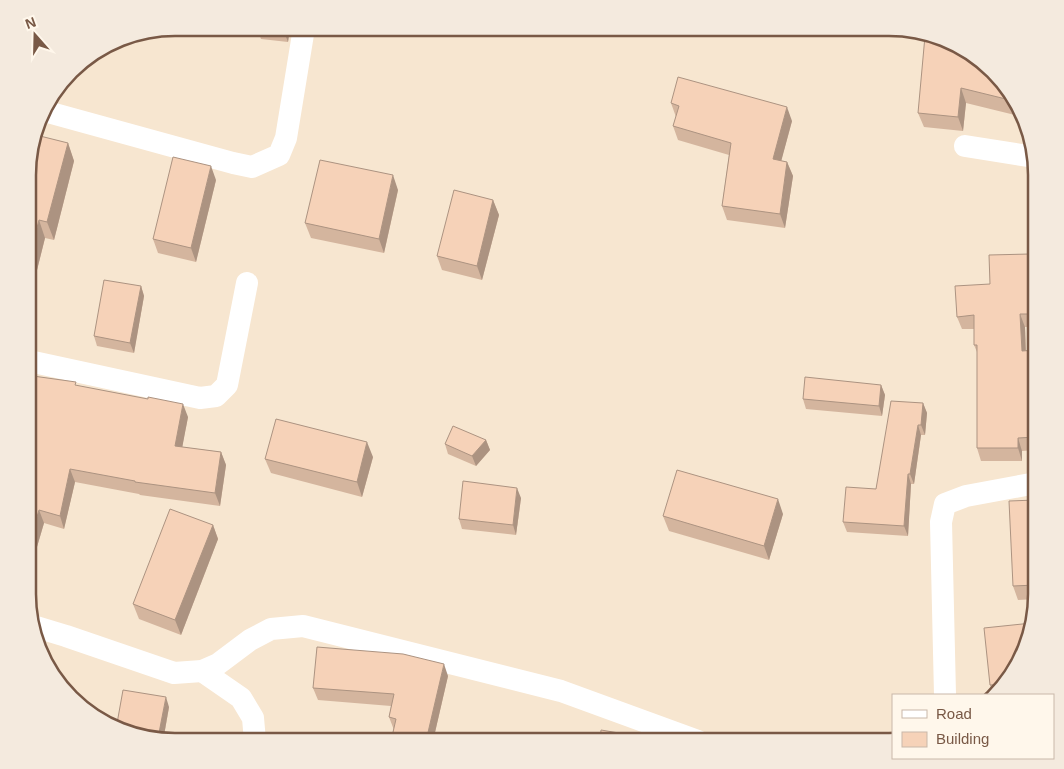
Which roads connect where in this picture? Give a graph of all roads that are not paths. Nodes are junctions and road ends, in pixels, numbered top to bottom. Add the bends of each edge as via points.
1 (303, 37) edge
2 (51, 113) edge
3 (965, 146) dead end
4 (1027, 155) edge
5 (247, 283) dead end
6 (36, 364) edge
7 (1027, 485) edge
8 (41, 628) edge
9 (202, 671) junction
10 (945, 694) edge
11 (254, 732) edge
12 (675, 733) edge

1 - 2 street via 286,138 279,155 252,167
3 - 4 street
5 - 6 street via 227,386 216,396 200,398
7 - 10 street via 966,496 945,504 942,522
8 - 9 street via 174,673
9 - 11 street via 241,698 253,718
9 - 12 street via 271,629 303,626 561,691

